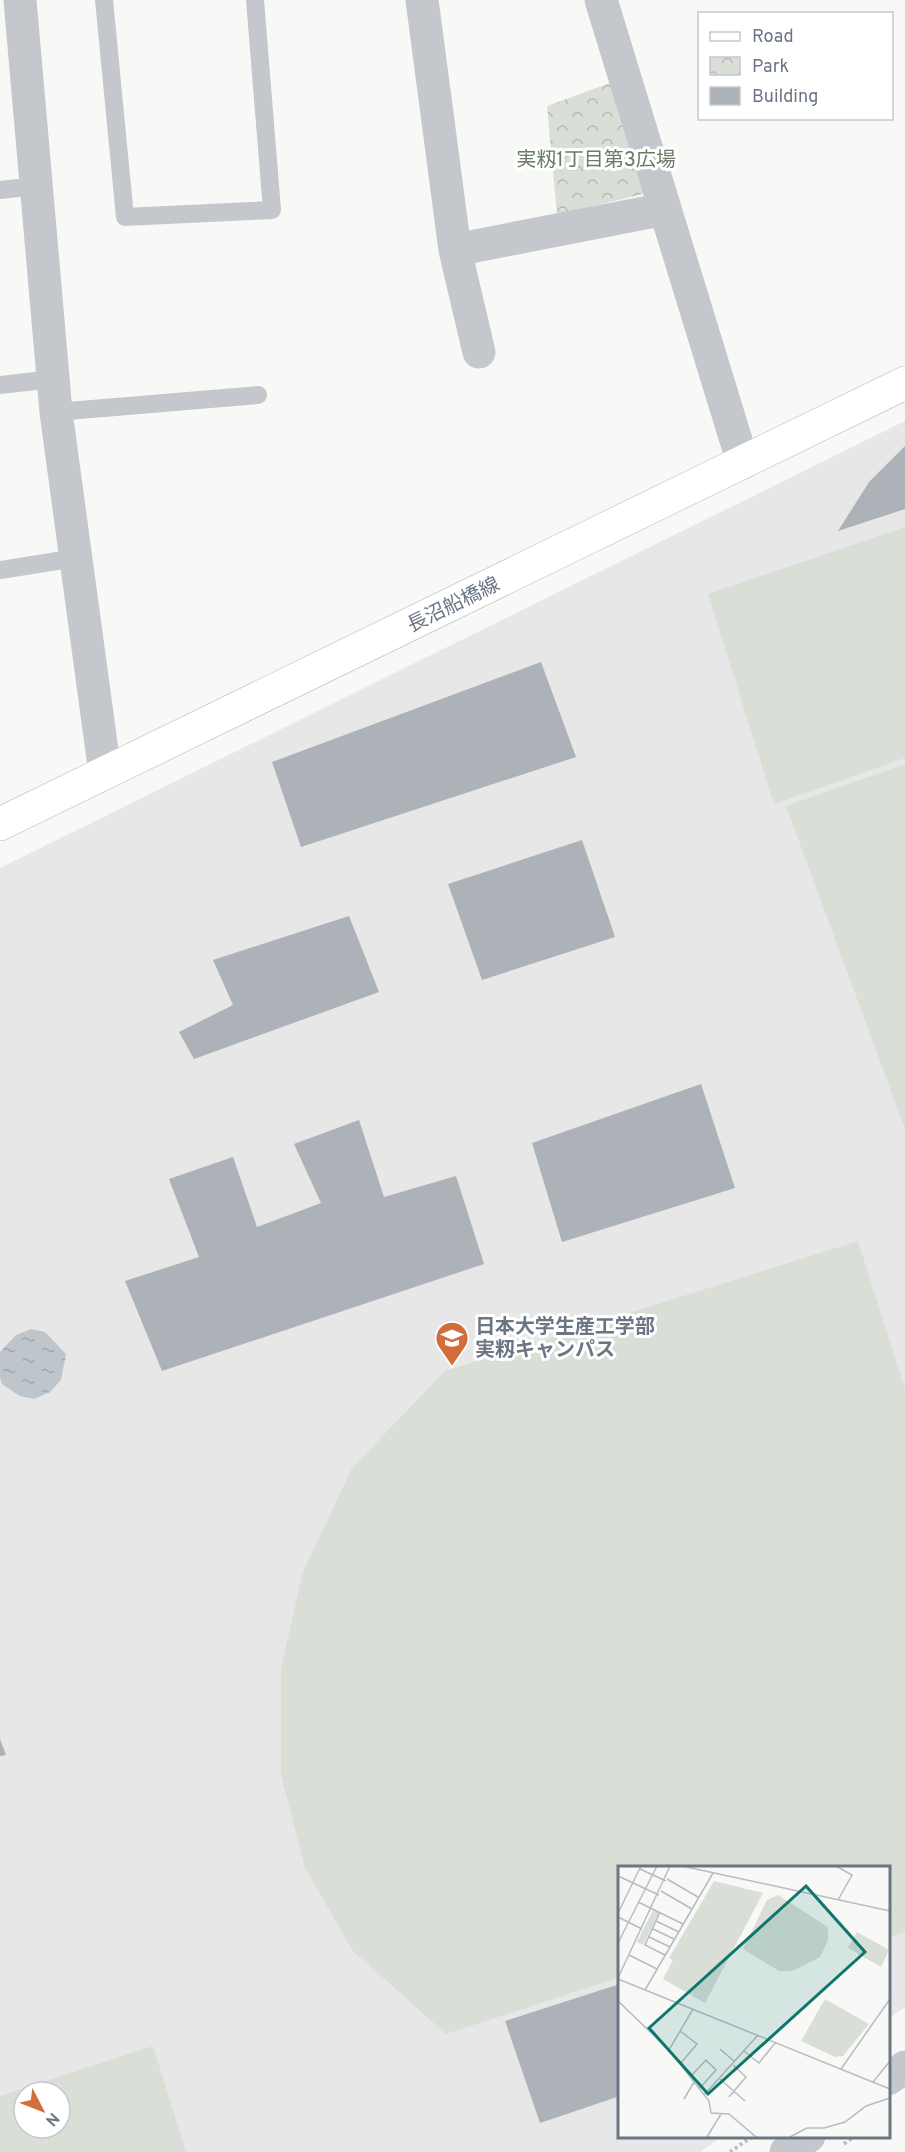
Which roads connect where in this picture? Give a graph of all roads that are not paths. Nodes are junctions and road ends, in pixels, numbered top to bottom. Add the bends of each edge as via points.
1 (20, 0) edge
2 (104, 0) edge
3 (255, 0) edge
4 (422, 0) edge
5 (602, 0) edge
6 (36, 186) junction
7 (0, 190) edge
8 (665, 209) junction
9 (455, 250) junction
10 (479, 352) dead end
11 (53, 379) junction
12 (905, 382) edge
13 (0, 385) edge
14 (258, 395) dead end
15 (56, 412) junction
16 (743, 463) junction
17 (76, 558) junction
18 (0, 570) edge
19 (105, 773) junction
20 (0, 824) edge
21 (905, 2067) edge
22 (890, 2078) edge
23 (808, 2137) edge
24 (786, 2152) edge

1 - 6 street
2 - 3 lane via 125,217 272,210
4 - 9 street
5 - 8 street
6 - 7 lane
6 - 11 street
8 - 9 street
8 - 16 street
9 - 10 street
11 - 13 lane
11 - 15 street
12 - 16 main road, 長沼船橋線
14 - 15 lane
15 - 17 street
16 - 19 main road, 長沼船橋線
17 - 18 lane
17 - 19 street
19 - 20 main road, 長沼船橋線
21 - 22 street
23 - 24 street

